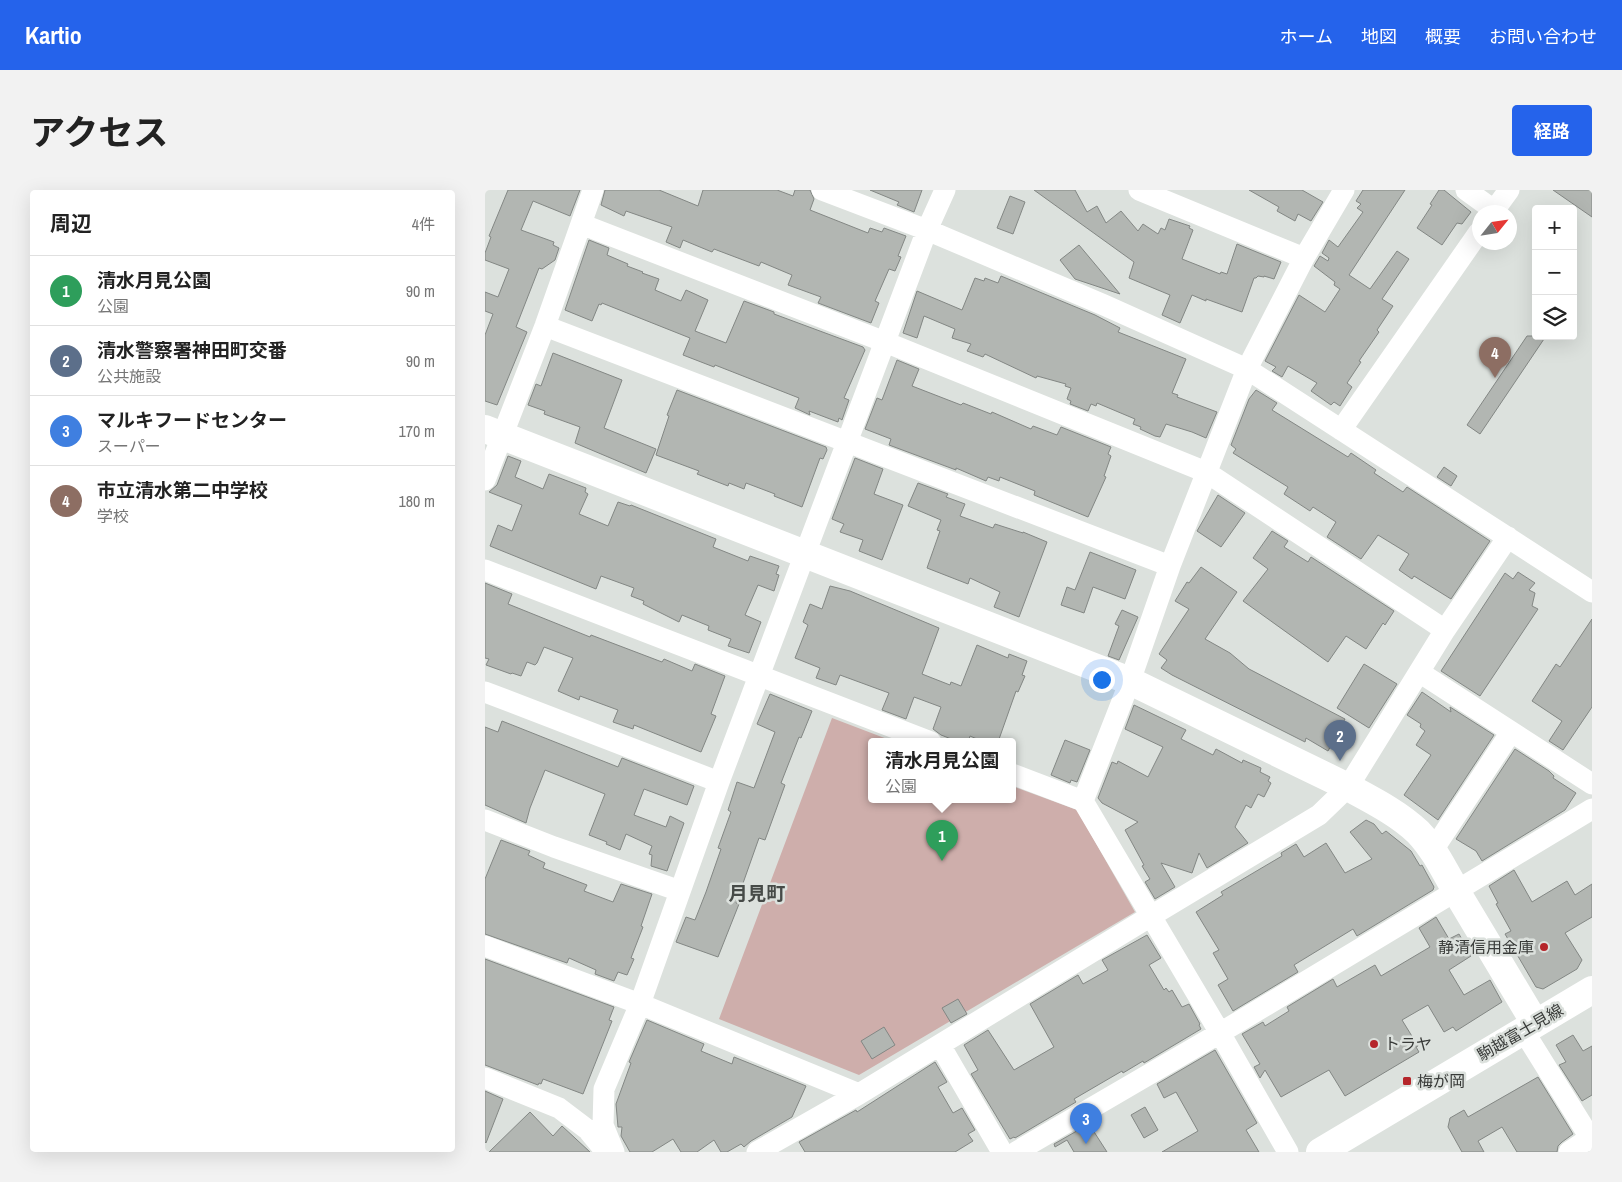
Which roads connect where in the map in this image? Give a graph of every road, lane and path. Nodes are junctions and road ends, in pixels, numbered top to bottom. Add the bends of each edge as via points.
1 (593, 190) edge
2 (822, 190) edge
3 (945, 190) edge
4 (1344, 190) edge
5 (1466, 190) edge
6 (1509, 190) edge
7 (1153, 192) edge
8 (1485, 205) edge
9 (1499, 205) edge
10 (581, 224) junction
11 (927, 230) junction
12 (1472, 242) edge
13 (1304, 258) junction
14 (545, 326) junction
15 (885, 342) junction
16 (1247, 369) junction
17 (1341, 430) junction
18 (494, 432) edge
19 (847, 443) junction
20 (1206, 472) junction
21 (485, 480) edge
22 (1507, 537) junction
23 (805, 553) junction
24 (1170, 566) junction
25 (485, 570) edge
26 (1592, 592) edge
27 (1445, 630) junction
28 (1419, 672) junction
29 (759, 676) junction
30 (1130, 681) junction
31 (485, 692) edge
32 (1511, 732) junction
33 (921, 738) edge
34 (1016, 776) edge
35 (719, 782) junction
36 (1592, 784) edge
37 (1348, 787) junction
38 (1083, 802) junction
39 (1592, 809) edge
40 (485, 820) edge
41 (1433, 850) junction
42 (680, 891) junction
43 (1456, 892) junction
44 (1151, 916) junction
45 (485, 946) edge
46 (1592, 990) edge
47 (640, 1004) junction
48 (1529, 1026) junction
49 (1220, 1034) junction
50 (940, 1045) junction
51 (485, 1078) edge
52 (859, 1094) junction
53 (1591, 1140) edge
54 (606, 1152) edge
55 (614, 1152) edge
56 (757, 1152) edge
57 (1001, 1152) edge
58 (1016, 1152) edge
59 (1288, 1152) edge
60 (1320, 1152) edge
61 (1569, 1152) edge

1 - 10 street
2 - 11 street
3 - 11 street
4 - 13 street
5 - 8 street
6 - 9 street
7 - 13 street
10 - 14 street
10 - 15 street
11 - 15 street
11 - 16 street via 1104,304
12 - 17 street
13 - 16 street
14 - 18 street
14 - 19 street
15 - 19 street
15 - 20 street
16 - 17 street
16 - 20 street
17 - 22 street
18 - 21 street
18 - 23 street
19 - 23 street
19 - 24 street
20 - 24 street
20 - 27 street
22 - 26 street
22 - 27 street
23 - 29 street
23 - 30 street
24 - 30 street
25 - 29 street
27 - 28 street
28 - 32 street
28 - 37 street
29 - 33 street
29 - 35 street
30 - 37 street
30 - 38 street
31 - 35 street
32 - 36 street
32 - 41 street
34 - 38 street
35 - 42 street
37 - 41 street via 1405,821
37 - 44 street via 1319,816
38 - 44 street
39 - 43 street
40 - 42 street
41 - 43 street
42 - 47 street
43 - 48 street
43 - 49 street
44 - 49 street
44 - 50 street
45 - 47 street
46 - 48 street, 駒越富士見線
47 - 52 street
47 - 55 street via 604,1089 603,1125
48 - 53 street
48 - 60 street, 駒越富士見線
49 - 58 street
49 - 59 street
50 - 52 street
50 - 57 street
51 - 54 street via 559,1108 588,1130
52 - 56 street
53 - 61 street

